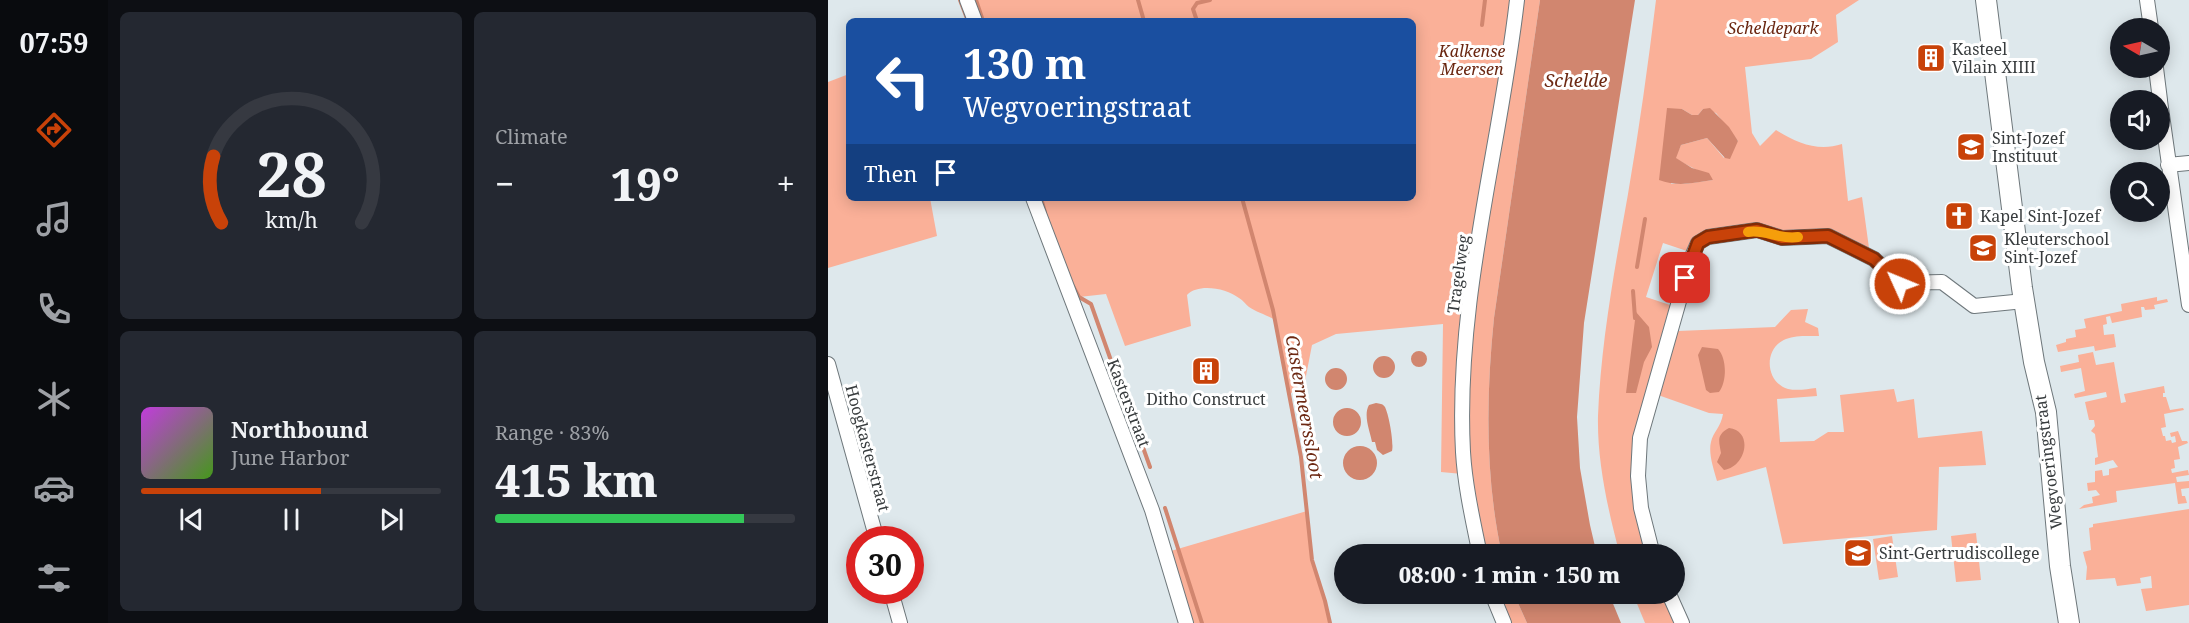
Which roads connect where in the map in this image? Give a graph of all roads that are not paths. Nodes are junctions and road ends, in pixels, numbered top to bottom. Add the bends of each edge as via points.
1 (968, 0) edge
2 (1518, 0) edge
3 (1986, 0) edge
4 (2147, 0) edge
5 (974, 18) edge
6 (2150, 18) edge
7 (2189, 163) edge
8 (2170, 165) edge
9 (2170, 178) edge
10 (1034, 201) edge
11 (2024, 301) junction
12 (2189, 304) edge
13 (828, 364) edge
14 (873, 526) edge
15 (1478, 544) edge
16 (1650, 544) edge
17 (895, 604) edge
18 (1496, 604) edge
19 (1673, 604) edge
20 (900, 623) edge
21 (1186, 623) edge
22 (1504, 623) edge
23 (1682, 623) edge
24 (2069, 623) edge

1 - 5 street
2 - 15 street, Tragelweg via 1467,323 1463,452
3 - 11 street, Wegvoeringstraat
4 - 6 street
7 - 8 street
9 - 12 street
10 - 21 street, Kasterstraat via 1152,510
11 - 16 street via 1974,306 1942,282 1900,284 1874,259 1828,236 1782,238 1757,230 1708,237 1698,243 1640,438 1641,508
11 - 24 street, Wegvoeringstraat via 2046,412
13 - 14 street, Hoogkasterstraat
17 - 20 street
18 - 22 street
19 - 23 street

